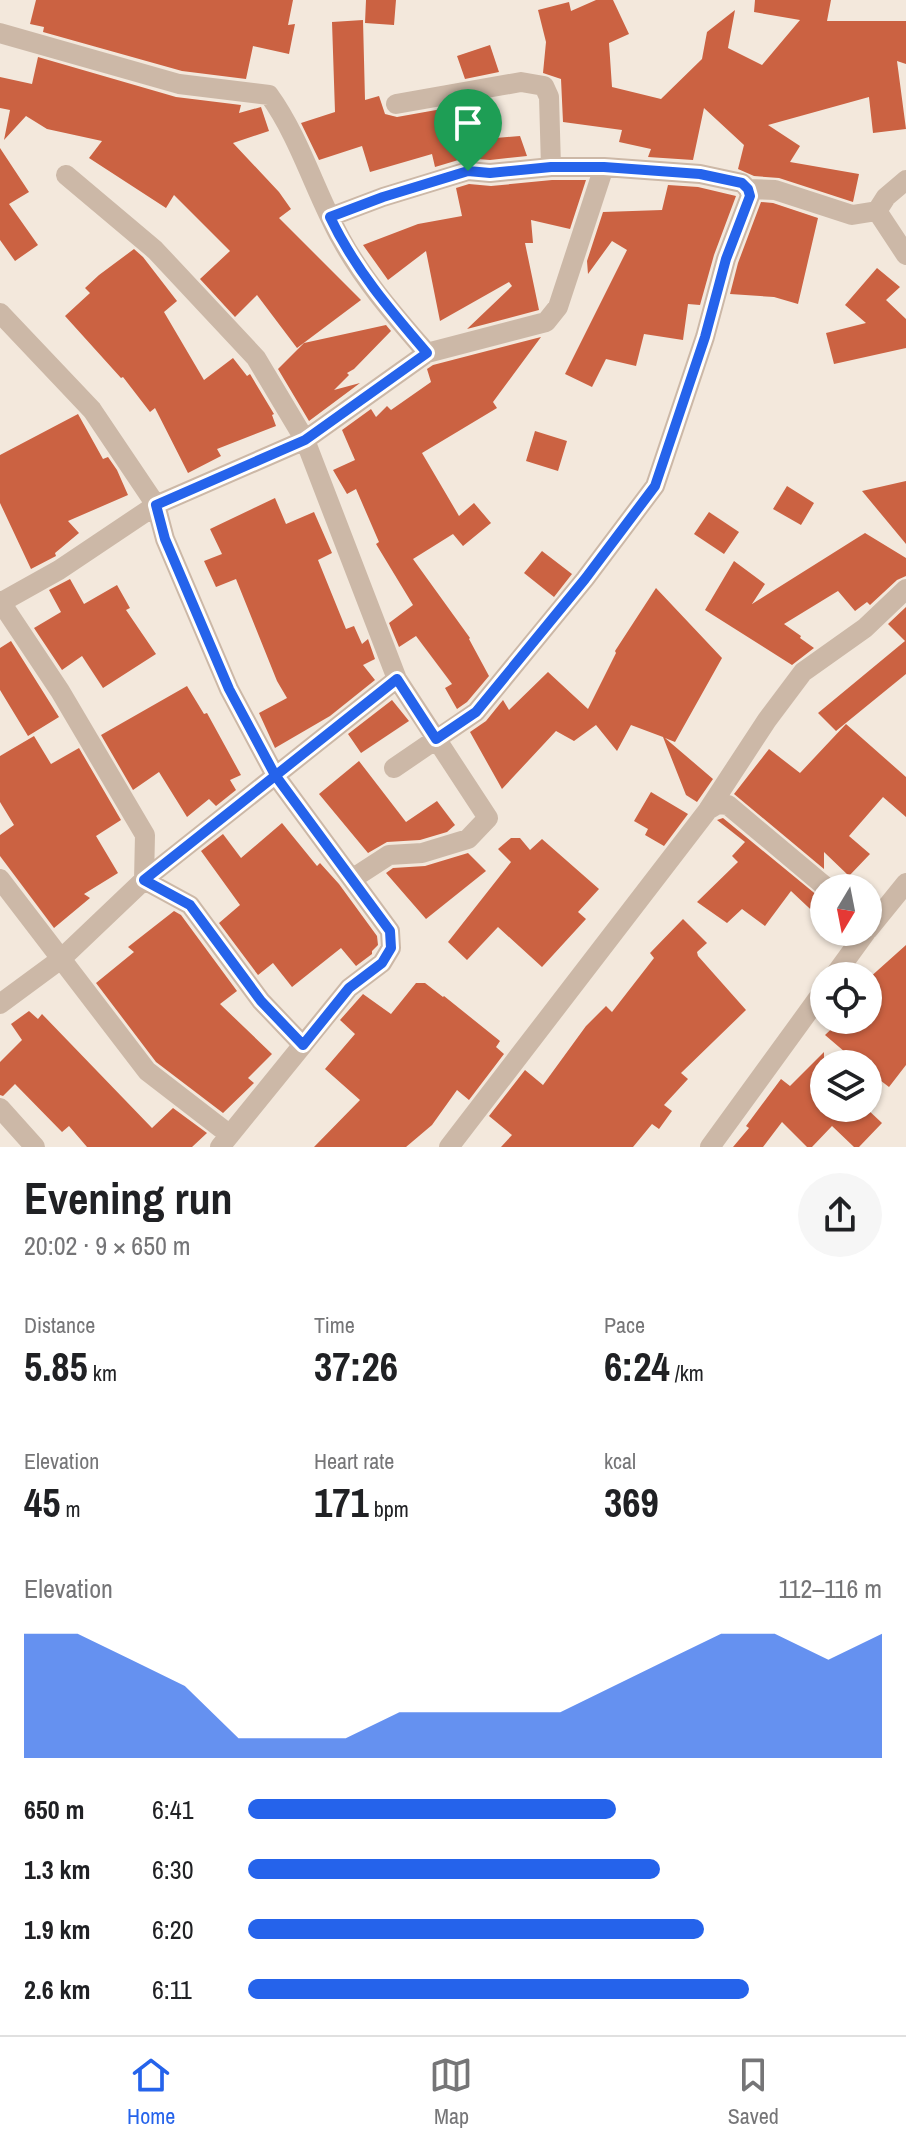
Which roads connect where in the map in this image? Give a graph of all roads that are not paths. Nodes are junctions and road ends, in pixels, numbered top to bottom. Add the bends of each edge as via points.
1 (0, 33) edge
2 (396, 104) dead end
3 (551, 167) junction
4 (604, 167) junction
5 (66, 175) dead end
6 (906, 180) edge
7 (748, 189) junction
8 (877, 211) junction
9 (330, 217) junction
10 (906, 255) edge
11 (0, 313) edge
12 (427, 353) junction
13 (305, 440) junction
14 (156, 505) junction
15 (906, 589) edge
16 (0, 602) edge
17 (397, 679) junction
18 (436, 739) junction
19 (394, 768) dead end
20 (275, 775) junction
21 (708, 810) junction
22 (810, 874) edge
23 (0, 879) edge
24 (352, 879) junction
25 (144, 880) junction
26 (906, 883) edge
27 (882, 911) edge
28 (61, 959) junction
29 (0, 1004) edge
30 (810, 1009) edge
31 (303, 1045) junction
32 (0, 1108) edge
33 (225, 1141) edge
34 (35, 1147) edge
35 (449, 1147) edge
36 (710, 1147) edge

1 - 9 street via 179,84 269,95 285,117
2 - 3 street via 521,82 544,86 549,97
3 - 4 street
3 - 9 street via 468,171
4 - 7 street via 700,174
4 - 12 street via 558,307 546,322
5 - 13 street via 155,250 256,358
6 - 8 street
7 - 8 street via 775,190 852,215
7 - 18 street via 749,204 726,259 655,486 476,712
8 - 10 street
9 - 12 street via 383,302
11 - 14 street via 92,410
12 - 13 street
13 - 14 street
13 - 17 street
14 - 16 street
14 - 20 street via 165,539 229,689
15 - 21 street via 865,628 803,672
16 - 25 street via 145,835
17 - 18 street
17 - 20 street
18 - 19 street
18 - 24 street via 488,818 468,839 422,853 389,855
20 - 24 street
20 - 25 street
21 - 22 street via 728,805
21 - 35 street
23 - 28 street
24 - 31 street via 390,931 391,948 382,963 349,988
25 - 28 street
25 - 31 street via 190,905 261,1001
26 - 27 street
28 - 29 street
28 - 33 street via 147,1071
30 - 36 street
31 - 33 street
32 - 34 street

